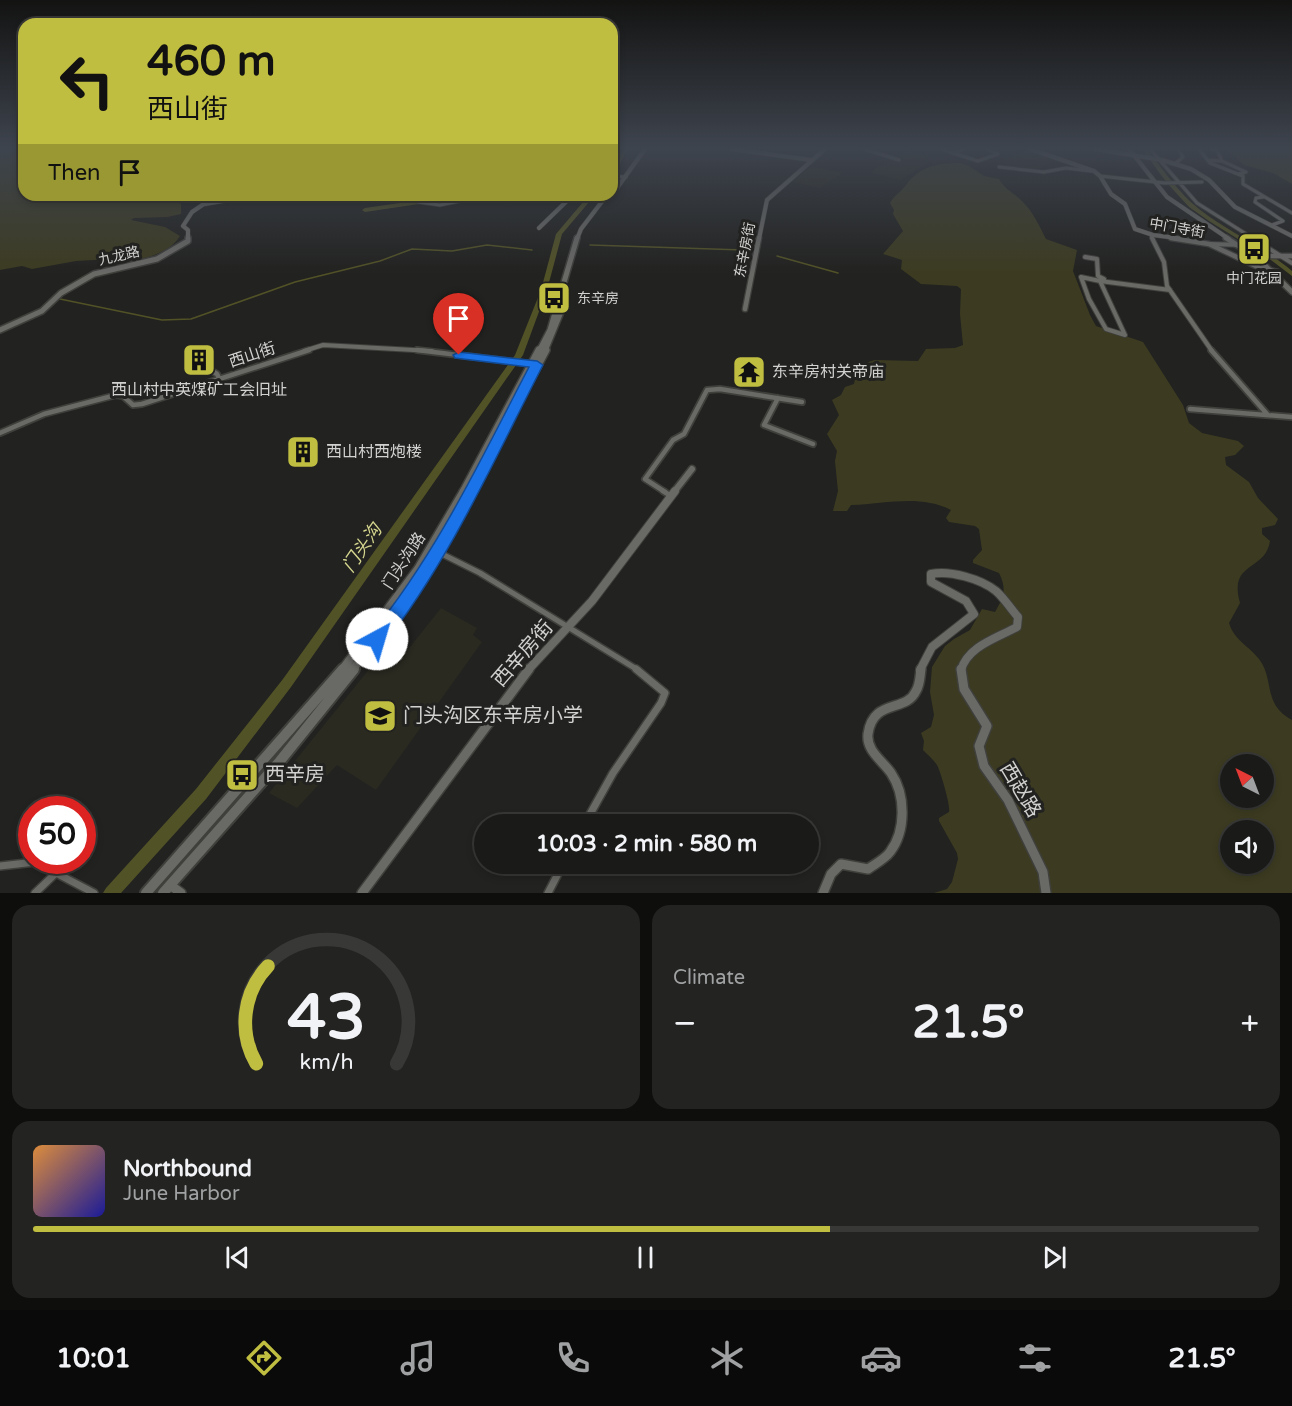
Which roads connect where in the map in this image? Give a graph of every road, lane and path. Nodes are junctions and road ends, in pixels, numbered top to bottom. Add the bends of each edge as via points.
1 (777, 191) edge
2 (1108, 191) edge
3 (1162, 191) edge
4 (1186, 191) edge
5 (1219, 191) edge
6 (1253, 191) edge
7 (1263, 197) junction
8 (209, 201) edge
9 (222, 201) edge
10 (418, 201) edge
11 (460, 201) edge
12 (567, 201) edge
13 (602, 201) edge
14 (607, 201) edge
15 (205, 204) junction
16 (1292, 213) edge
17 (1272, 225) junction
18 (539, 228) dead end
19 (1151, 234) junction
20 (1292, 236) edge
21 (1207, 243) junction
22 (1243, 246) junction
23 (1260, 256) junction
24 (1284, 256) junction
25 (1292, 256) edge
26 (1086, 257) dead end
27 (1292, 263) edge
28 (1276, 272) junction
29 (1100, 281) junction
30 (1292, 287) edge
31 (1170, 289) junction
32 (1292, 292) edge
33 (745, 309) dead end
34 (0, 330) edge
35 (534, 364) junction
36 (203, 365) dead end
37 (219, 378) junction
38 (778, 398) junction
39 (802, 402) dead end
40 (1190, 409) dead end
41 (1267, 414) junction
42 (1292, 417) edge
43 (0, 433) edge
44 (813, 444) dead end
45 (692, 469) dead end
46 (671, 496) junction
47 (434, 551) junction
48 (568, 627) junction
49 (590, 814) edge
50 (18, 864) edge
51 (0, 866) edge
52 (55, 874) edge
53 (58, 874) edge
54 (558, 874) edge
55 (167, 889) edge
56 (35, 893) edge
57 (94, 893) edge
58 (146, 893) edge
59 (181, 893) edge
60 (363, 893) edge
61 (548, 893) edge
62 (823, 893) edge
63 (1046, 893) edge

1 - 33 street, 东辛房街 via 767,200
2 - 19 street, 中门寺街 via 1125,204 1135,229
3 - 22 main road via 1188,213
4 - 24 street via 1197,203
5 - 17 street via 1235,207
6 - 7 street
7 - 16 street
7 - 17 street via 1255,202 1283,221
8 - 15 main road, 九龙路
9 - 15 street
10 - 11 street via 440,205
12 - 18 street
13 - 35 main road, 门头沟路 via 581,229 556,315
14 - 35 main road, 门头沟路 via 580,240 556,329
15 - 34 main road, 九龙路 via 184,219 188,241 175,251 94,274 61,293 42,311
17 - 20 street
19 - 21 street, 中门寺街
19 - 31 street via 1164,262
21 - 22 street
21 - 28 street, 中门寺街 via 1261,270
22 - 23 main road
23 - 24 street
23 - 28 main road
24 - 25 street
24 - 27 street
26 - 31 street via 1097,259 1098,276 1102,279
28 - 30 main road
28 - 32 main road
29 - 29 street via 1123,330 1125,335 1106,329 1081,277
29 - 31 street
31 - 41 street via 1211,350
35 - 37 street, 西山街 via 423,350 323,345
35 - 47 main road, 门头沟路
36 - 37 street
37 - 43 street, 西山街 via 142,404 133,405 116,395 44,414
38 - 39 street
38 - 44 street via 765,425
38 - 46 street via 720,389 703,393 684,434 673,440 645,479
40 - 41 street
41 - 42 street
45 - 46 street, 西辛房街
46 - 48 street, 西辛房街 via 614,575
47 - 48 street via 480,573
47 - 55 main road, 门头沟路 via 406,603 280,760
47 - 58 main road, 门头沟路 via 347,663
48 - 49 street via 638,670 665,693
48 - 60 street, 西辛房街 via 528,670
50 - 51 street
52 - 56 street
53 - 57 street
54 - 61 street
55 - 59 street
62 - 63 street, 西赵路 via 831,874 841,864 868,869 889,853 900,827 902,798 894,775 871,750 868,736 876,713 915,694 922,663 939,638 974,614 962,597 931,582 931,574 936,571 996,590 1018,617 1017,627 970,653 962,665 961,682 968,700 987,726 979,746 984,766 1008,800 1043,872

